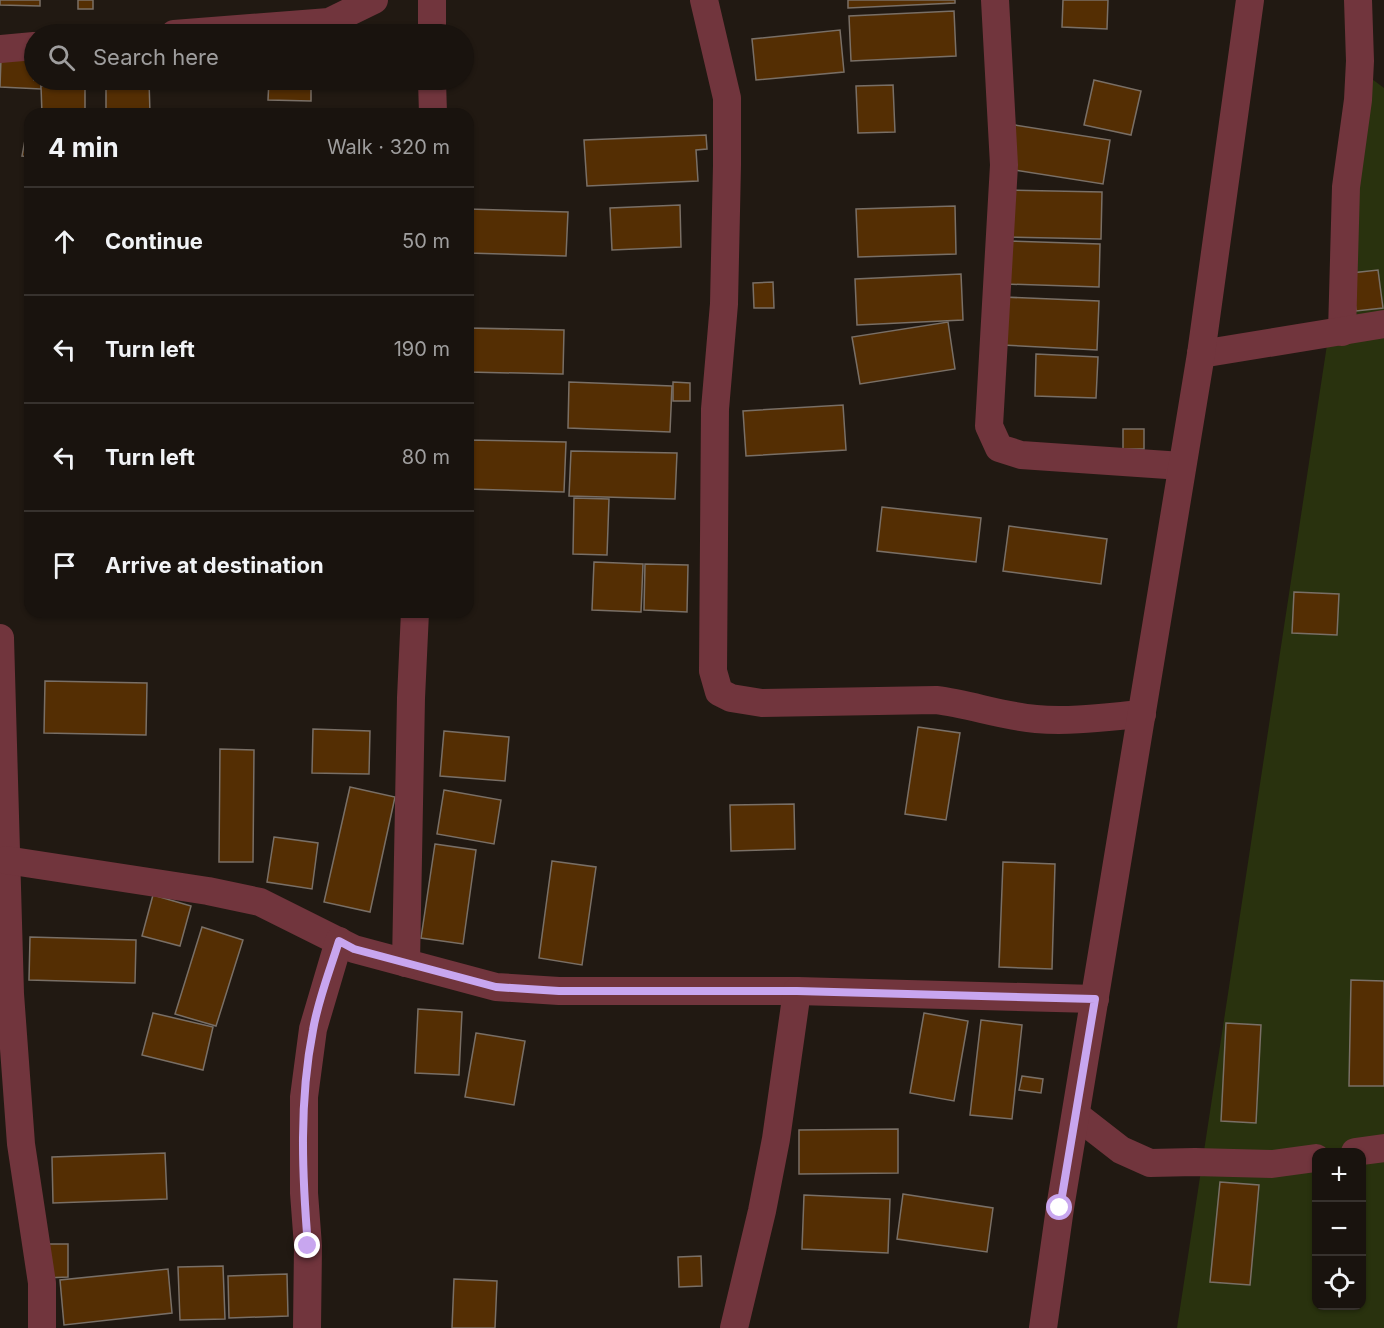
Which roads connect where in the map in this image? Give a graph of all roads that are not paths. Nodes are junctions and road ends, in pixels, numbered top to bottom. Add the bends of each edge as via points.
1 (374, 0) edge
2 (432, 0) edge
3 (704, 0) edge
4 (996, 0) edge
5 (1250, 0) edge
6 (1358, 0) edge
7 (302, 24) edge
8 (432, 24) edge
9 (24, 47) edge
10 (0, 49) edge
11 (432, 90) edge
12 (432, 108) edge
13 (1384, 324) edge
14 (1342, 332) junction
15 (1201, 354) junction
16 (1182, 466) junction
17 (415, 618) edge
18 (0, 638) edge
19 (1142, 714) junction
20 (6, 860) junction
21 (339, 941) junction
22 (406, 963) junction
23 (797, 991) junction
24 (1095, 999) junction
25 (1076, 1115) junction
26 (1384, 1148) edge
27 (1366, 1150) edge
28 (1312, 1159) edge
29 (42, 1328) edge
30 (307, 1328) edge
31 (734, 1328) edge
32 (1042, 1328) edge

1 - 7 street via 328,22
2 - 8 street
3 - 19 street via 727,98 724,304 715,421 713,671 719,692 762,703 936,700 1034,719
4 - 16 street via 1004,165 989,426 999,448 1021,455
5 - 15 street
6 - 14 street via 1360,61 1346,187
9 - 10 street
11 - 12 street
13 - 14 street
14 - 15 street
15 - 16 street
16 - 19 street
17 - 22 street
18 - 20 street
19 - 24 street
20 - 21 street via 260,902
20 - 29 street via 10,994 21,1144 42,1283
21 - 22 street
21 - 30 street via 313,1029 304,1097
22 - 23 street via 496,987
23 - 24 street
23 - 31 street via 776,1139
24 - 25 street
25 - 28 street via 1121,1150 1150,1163 1272,1164
25 - 32 street
26 - 27 street

